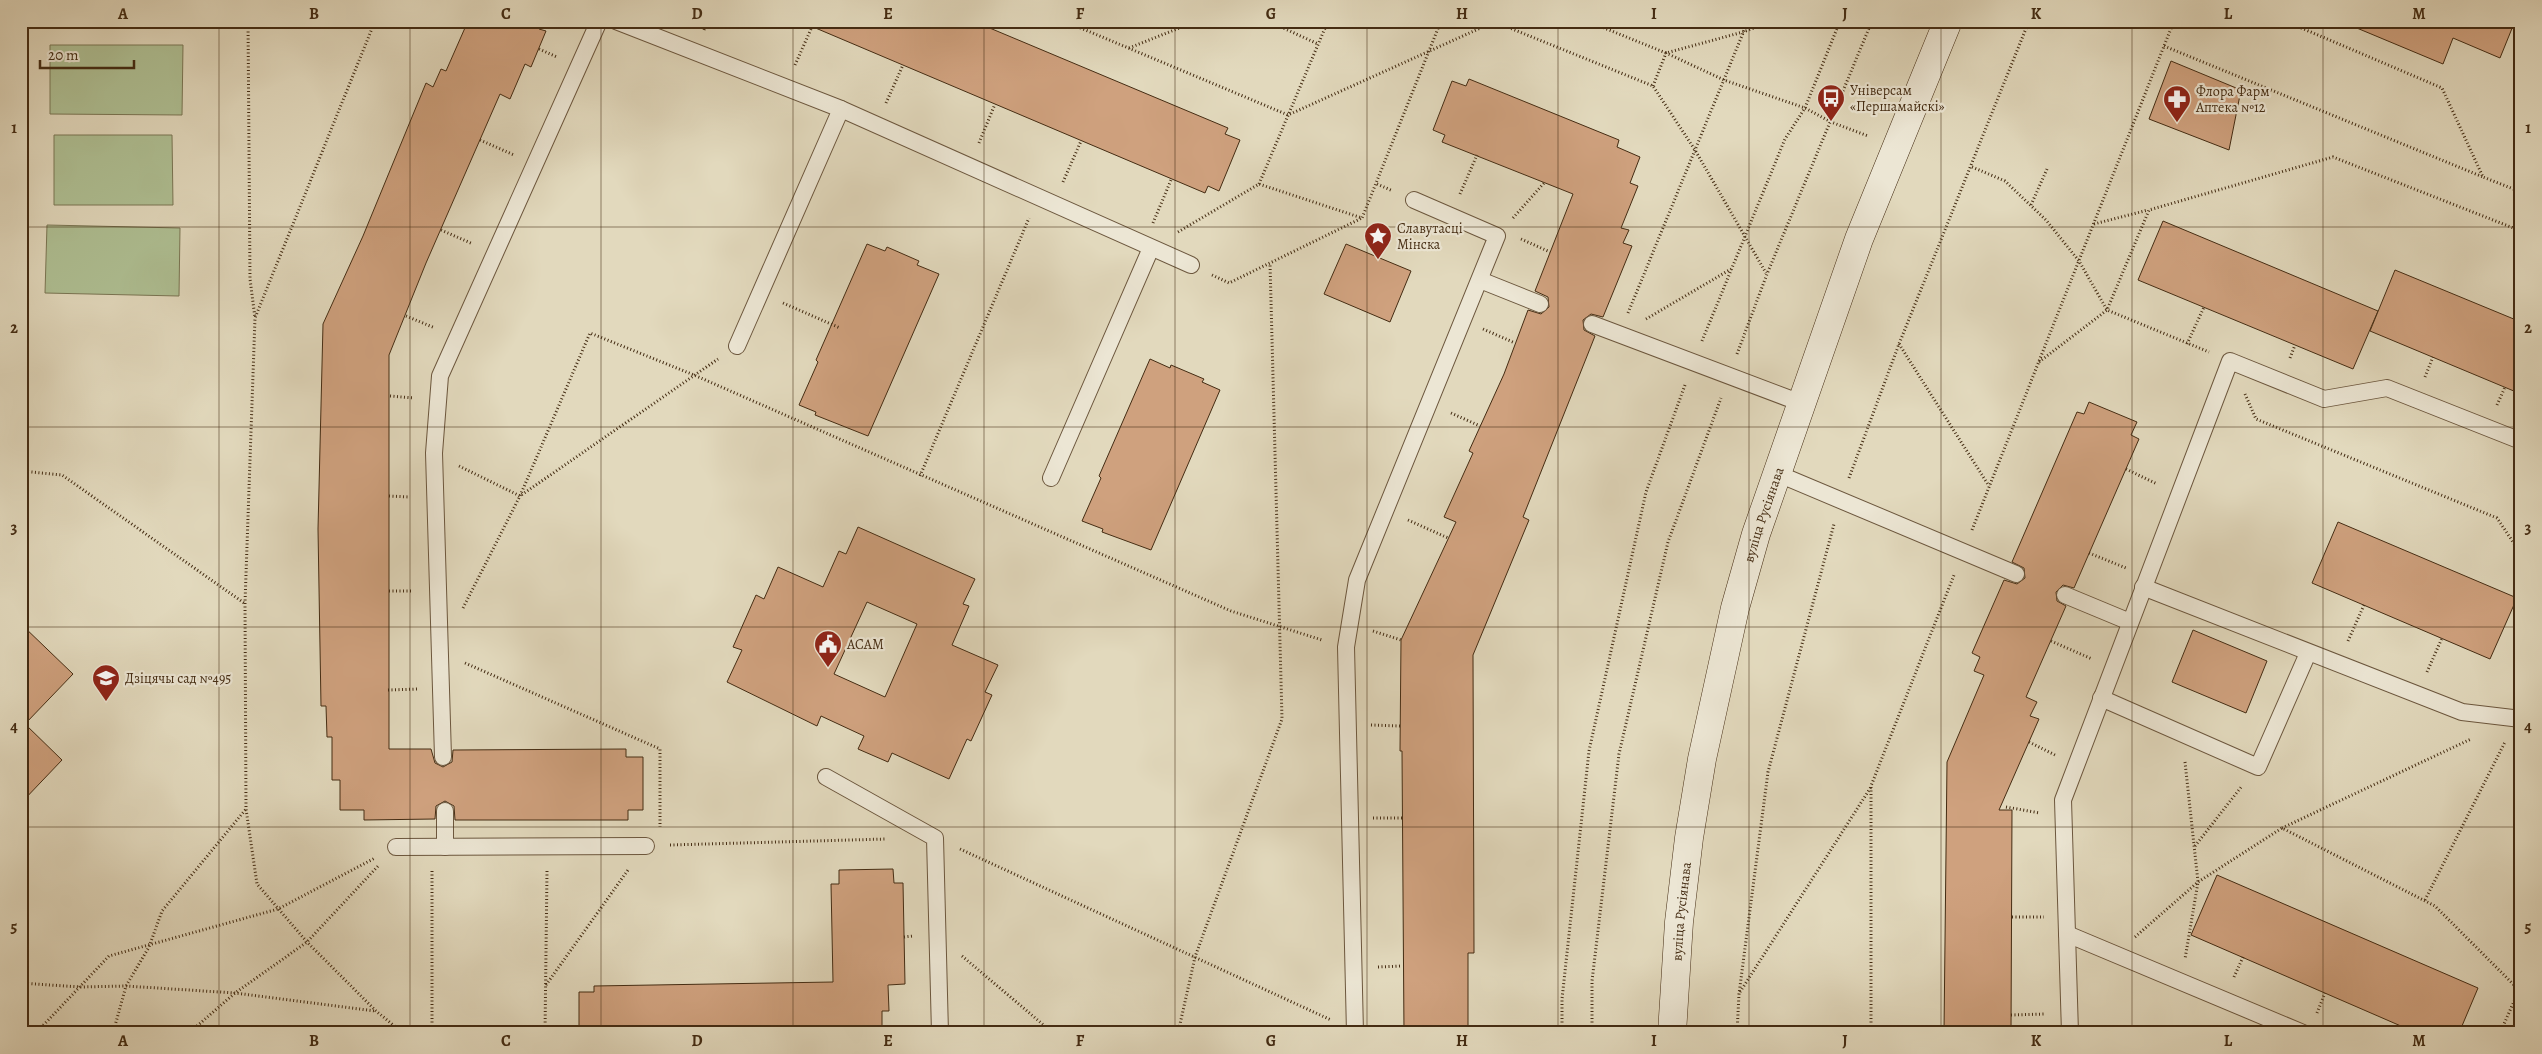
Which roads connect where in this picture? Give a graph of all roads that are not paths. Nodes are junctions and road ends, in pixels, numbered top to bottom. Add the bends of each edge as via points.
1 (598, 21) edge
2 (616, 21) edge
3 (1948, 21) edge
4 (841, 109) junction
5 (1414, 200) dead end
6 (1148, 246) junction
7 (1191, 265) road end
8 (1480, 280) junction
9 (1540, 304) dead end
10 (1592, 324) dead end
11 (737, 346) road end
12 (1801, 403) junction
13 (2521, 442) edge
14 (1776, 473) junction
15 (1052, 478) dead end
16 (2016, 574) dead end
17 (2145, 582) junction
18 (2065, 595) dead end
19 (2130, 622) junction
20 (2308, 653) junction
21 (2101, 698) junction
22 (2519, 718) edge
23 (444, 757) dead end
24 (826, 777) dead end
25 (445, 811) dead end
26 (646, 846) dead end
27 (396, 847) road end
28 (439, 847) junction
29 (2067, 934) junction
30 (940, 1033) edge
31 (1355, 1033) edge
32 (1672, 1033) edge
33 (2070, 1033) edge
34 (2303, 1033) edge

1 - 23 lane via 440,376 434,453
2 - 4 lane
3 - 12 main road, вуліца Русіянава via 1859,239
4 - 6 lane
4 - 11 lane
5 - 8 lane via 1499,234
6 - 7 lane
6 - 15 lane
8 - 9 lane
8 - 31 lane via 1357,580 1346,647
10 - 12 lane
12 - 14 main road, вуліца Русіянава
13 - 17 lane via 2387,388 2324,399 2230,361
14 - 16 lane
14 - 32 main road, вуліца Русіянава via 1735,608 1702,760 1678,922
17 - 19 lane
17 - 20 lane
18 - 19 lane
19 - 21 lane
20 - 21 lane via 2258,766
20 - 22 lane via 2462,712
21 - 29 lane via 2063,800
24 - 30 lane via 935,838
25 - 28 lane
26 - 28 lane
27 - 28 lane
29 - 33 lane
29 - 34 lane

